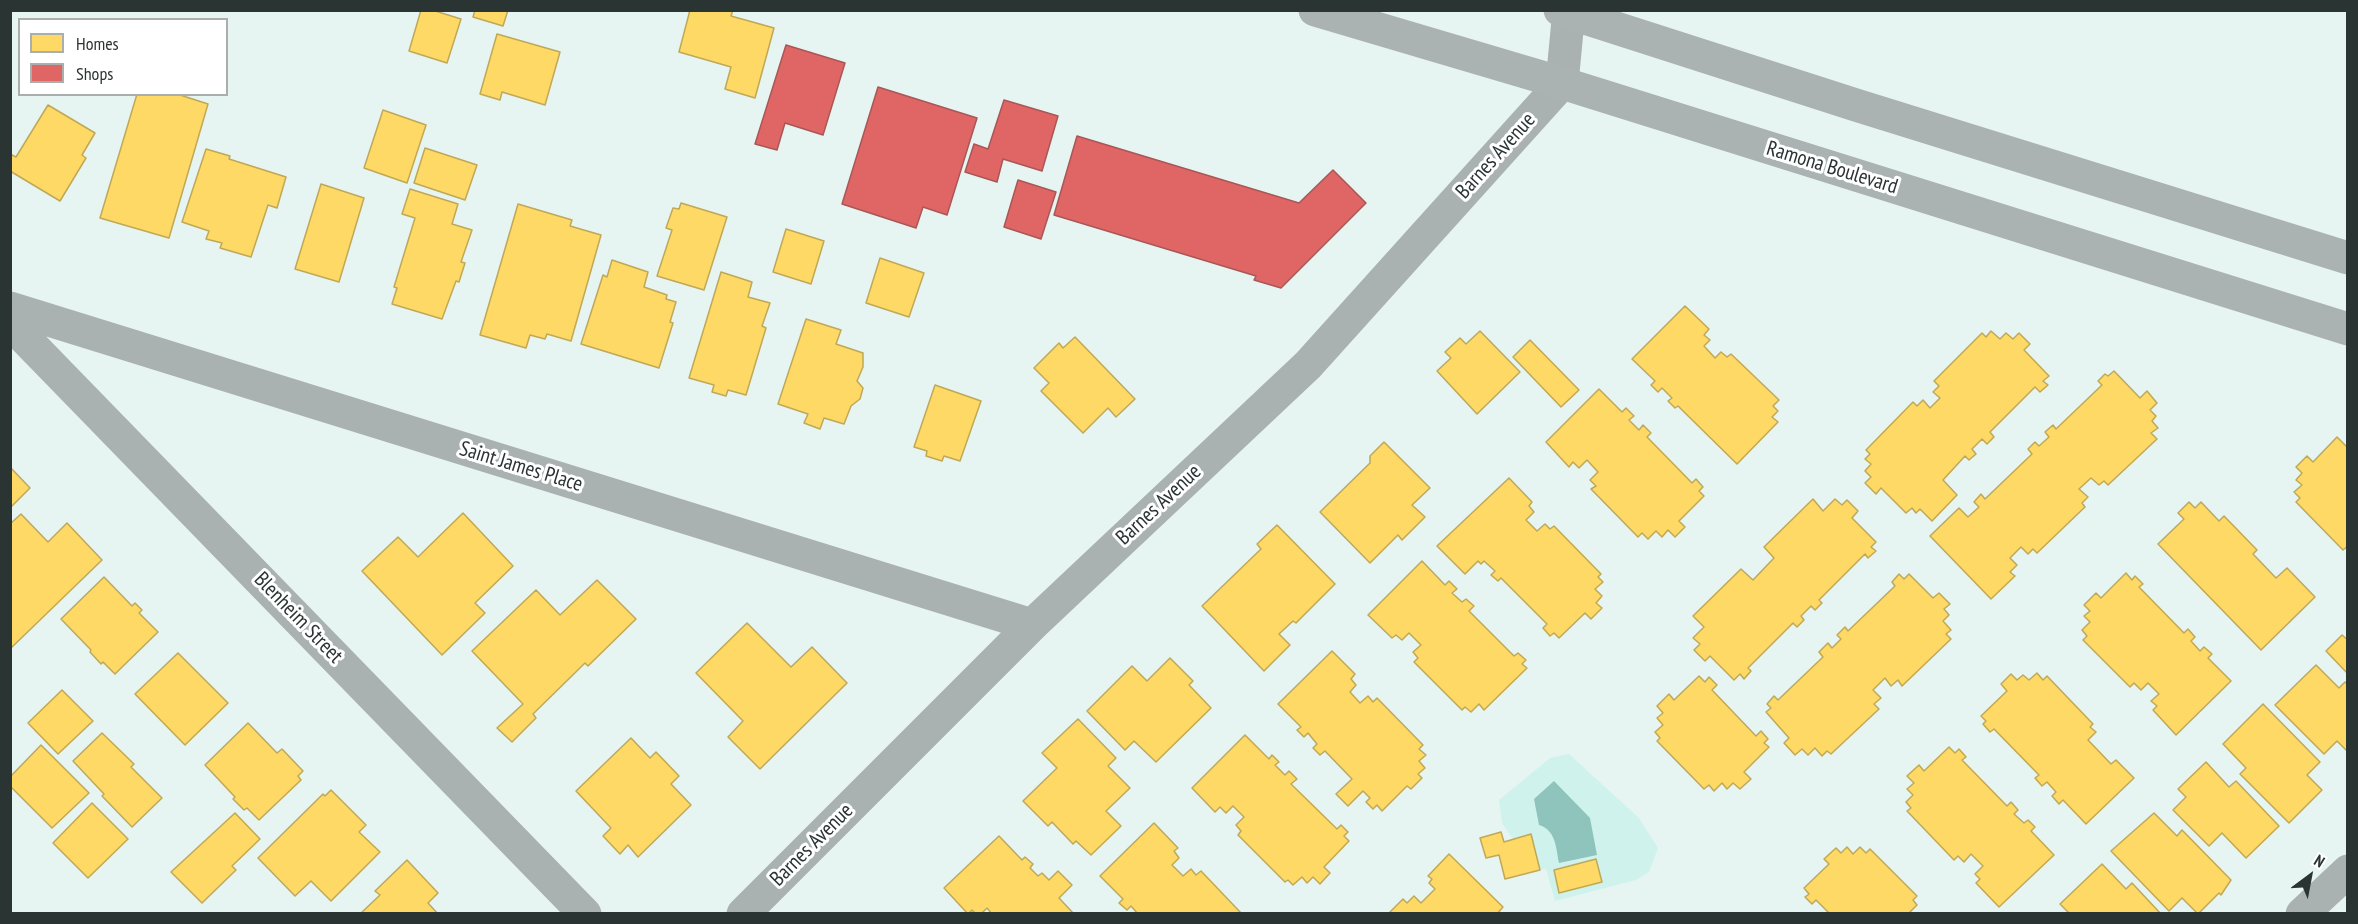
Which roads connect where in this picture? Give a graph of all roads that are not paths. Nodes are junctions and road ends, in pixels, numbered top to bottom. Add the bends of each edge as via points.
1 (1316, 10) edge
2 (1568, 11) edge
3 (1562, 83) junction
4 (2348, 258) edge
5 (10, 308) edge
6 (10, 323) edge
7 (2348, 329) edge
8 (1032, 625) junction
9 (2348, 871) edge
10 (585, 914) edge
11 (743, 914) edge
12 (2302, 914) edge

1 - 3 main road, Ramona Boulevard
2 - 3 street
2 - 4 main road
3 - 7 main road, Ramona Boulevard
3 - 8 street, Barnes Avenue via 1308,365
5 - 8 street, Saint James Place
6 - 10 street, Blenheim Street
8 - 11 street, Barnes Avenue
9 - 12 street

